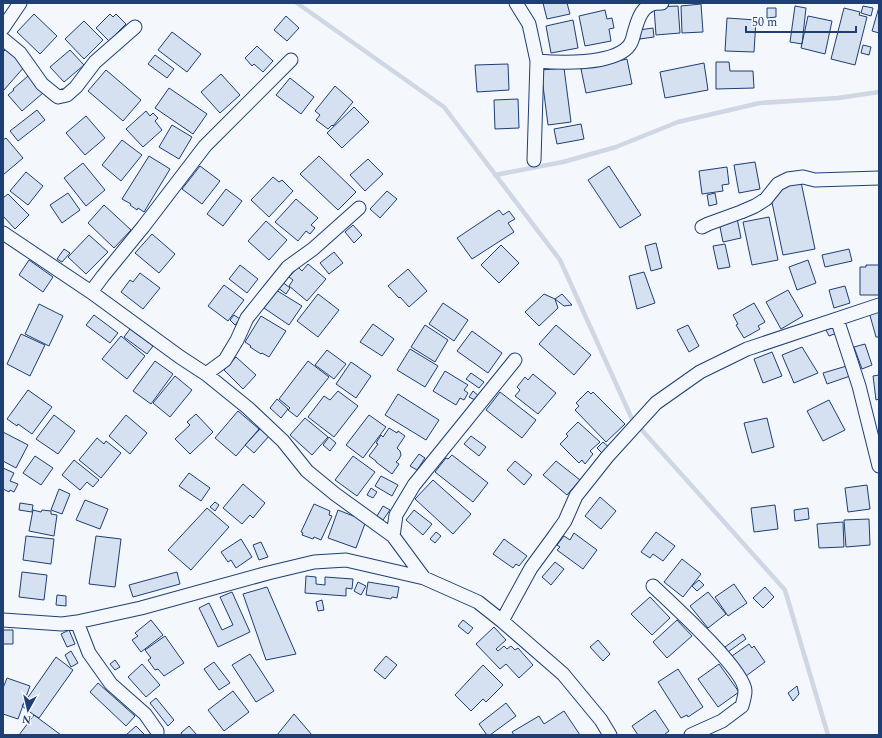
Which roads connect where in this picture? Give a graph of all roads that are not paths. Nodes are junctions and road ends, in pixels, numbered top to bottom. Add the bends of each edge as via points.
1 (20, 3) edge
2 (516, 3) edge
3 (662, 3) edge
4 (135, 27) dead end
5 (3, 28) edge
6 (3, 39) edge
7 (291, 60) dead end
8 (537, 61) junction
9 (534, 160) dead end
10 (879, 178) edge
11 (359, 208) dead end
12 (702, 227) dead end
13 (3, 232) edge
14 (91, 292) junction
15 (879, 305) edge
16 (837, 319) junction
17 (515, 360) dead end
18 (206, 374) junction
19 (879, 466) edge
20 (393, 536) junction
21 (424, 578) junction
22 (653, 586) dead end
23 (3, 620) edge
24 (502, 621) junction
25 (77, 622) junction
26 (157, 735) edge
27 (610, 735) edge
28 (691, 735) edge

1 - 5 street
2 - 8 street via 529,24
3 - 8 street via 650,4 642,12 636,23 632,43 612,58 583,62
4 - 6 street via 96,62 76,87 67,95 58,96 42,84 20,53
7 - 14 street via 205,146
8 - 9 street
10 - 12 street via 788,179 778,184 766,200
11 - 18 street via 313,250 288,267 247,318 238,340 225,360
13 - 14 street
14 - 18 street
15 - 16 street
16 - 19 street via 859,386
16 - 24 street via 747,349 700,372 656,403 576,496 565,521 531,568
17 - 20 street via 414,485 396,516
18 - 20 street via 283,441 307,472
20 - 21 street
21 - 24 street via 478,602
21 - 25 street via 346,560 314,562 141,608
22 - 28 street via 728,661 745,691 742,706 722,720
23 - 25 street via 62,624
24 - 27 street via 564,674
25 - 26 street via 89,653 111,684 145,714

